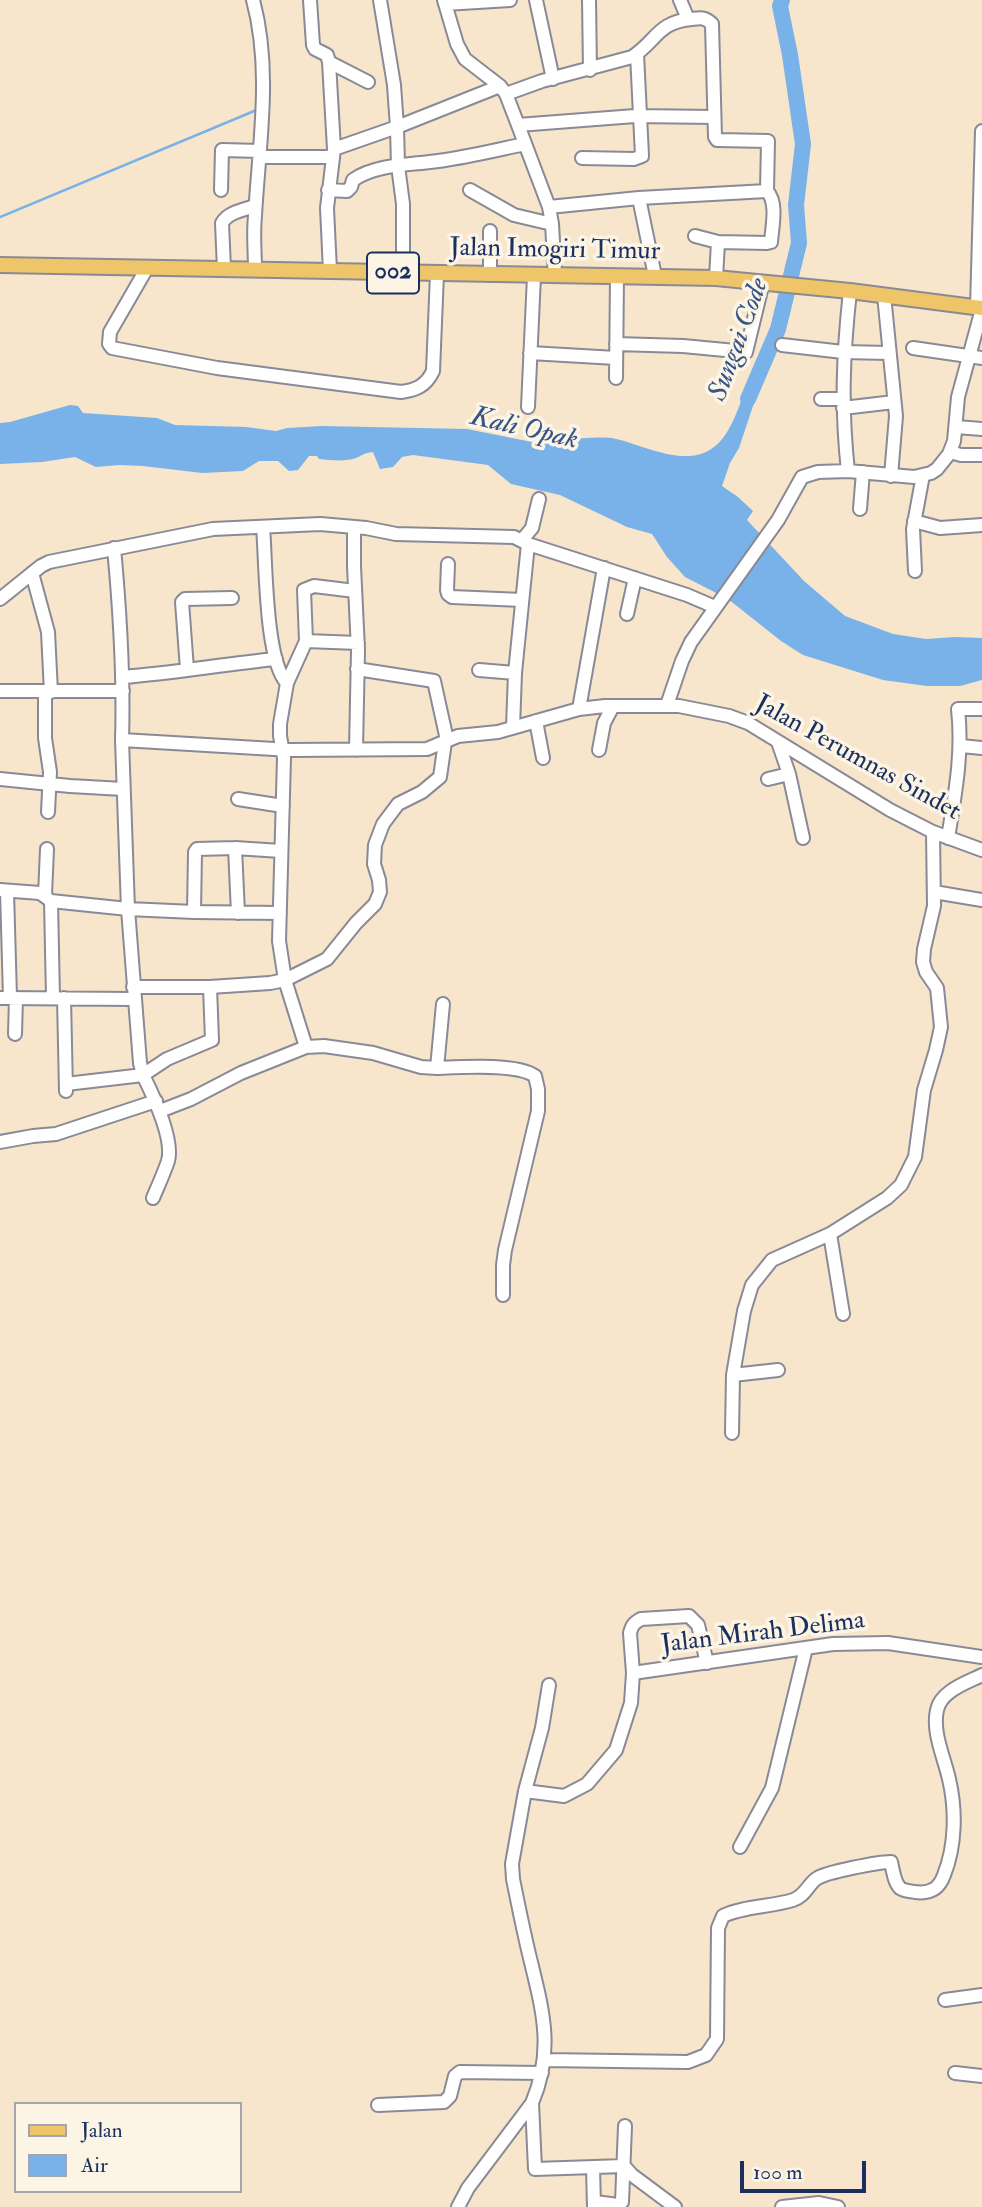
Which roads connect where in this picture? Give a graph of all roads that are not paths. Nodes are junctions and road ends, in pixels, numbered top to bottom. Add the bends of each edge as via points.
1 (253, 0) edge
2 (310, 0) edge
3 (380, 0) edge
4 (501, 0) edge
5 (510, 0) edge
6 (536, 0) edge
7 (589, 0) edge
8 (680, 0) edge
9 (445, 2) edge
10 (688, 19) junction
11 (637, 54) junction
12 (329, 62) junction
13 (590, 70) junction
14 (553, 79) junction
15 (368, 82) dead end
16 (503, 90) junction
17 (641, 116) junction
18 (714, 117) junction
19 (518, 125) junction
20 (397, 127) junction
21 (982, 131) edge
22 (525, 144) junction
23 (333, 153) junction
24 (260, 154) junction
25 (582, 158) dead end
26 (398, 166) junction
27 (220, 190) dead end
28 (328, 190) junction
29 (470, 190) dead end
30 (767, 191) junction
31 (639, 198) junction
32 (256, 206) junction
33 (549, 207) junction
34 (552, 224) junction
35 (489, 231) dead end
36 (695, 236) dead end
37 (718, 242) junction
38 (0, 265) edge
39 (147, 268) junction
40 (224, 269) junction
41 (255, 270) junction
42 (330, 271) junction
43 (403, 273) junction
44 (437, 274) junction
45 (490, 275) junction
46 (534, 276) junction
47 (555, 276) junction
48 (617, 276) junction
49 (655, 276) junction
50 (716, 278) junction
51 (764, 282) junction
52 (850, 291) junction
53 (884, 295) junction
54 (980, 308) edge
55 (616, 344) junction
56 (782, 345) dead end
57 (913, 348) dead end
58 (843, 352) junction
59 (530, 353) junction
60 (888, 353) junction
61 (968, 357) junction
62 (616, 358) junction
63 (982, 358) edge
64 (615, 378) dead end
65 (821, 399) dead end
66 (894, 402) junction
67 (842, 403) junction
68 (528, 407) dead end
69 (956, 427) junction
70 (982, 429) edge
71 (950, 452) junction
72 (982, 455) edge
73 (848, 471) junction
74 (863, 472) junction
75 (923, 475) junction
76 (891, 476) junction
77 (540, 499) dead end
78 (860, 509) dead end
79 (914, 521) junction
80 (982, 525) edge
81 (263, 527) junction
82 (354, 527) junction
83 (525, 542) junction
84 (114, 548) junction
85 (448, 564) dead end
86 (604, 568) junction
87 (915, 571) dead end
88 (32, 573) junction
89 (635, 578) junction
90 (355, 591) junction
91 (232, 598) dead end
92 (0, 599) edge
93 (522, 600) junction
94 (715, 606) junction
95 (627, 614) dead end
96 (306, 641) junction
97 (358, 643) junction
98 (276, 659) junction
99 (357, 669) junction
100 (187, 670) junction
101 (479, 670) dead end
102 (515, 673) junction
103 (123, 677) junction
104 (287, 683) junction
105 (0, 691) edge
106 (123, 691) junction
107 (48, 692) junction
108 (667, 705) junction
109 (613, 706) junction
110 (579, 709) junction
111 (982, 709) edge
112 (536, 721) junction
113 (513, 727) junction
114 (122, 740) junction
115 (446, 741) junction
116 (778, 742) junction
117 (961, 746) junction
118 (982, 748) edge
119 (282, 749) junction
120 (356, 750) junction
121 (599, 750) dead end
122 (543, 758) dead end
123 (789, 774) junction
124 (0, 779) edge
125 (768, 779) dead end
126 (50, 783) junction
127 (123, 789) junction
128 (238, 799) dead end
129 (283, 806) junction
130 (48, 812) dead end
131 (933, 832) junction
132 (803, 838) dead end
133 (948, 838) junction
134 (235, 848) junction
135 (47, 849) dead end
136 (982, 850) edge
137 (281, 851) junction
138 (4, 891) edge
139 (934, 892) junction
140 (48, 898) junction
141 (982, 900) edge
142 (128, 909) junction
143 (194, 912) junction
144 (238, 913) junction
145 (280, 913) junction
146 (285, 980) junction
147 (210, 987) junction
148 (133, 993) junction
149 (9, 998) edge
150 (59, 998) junction
151 (443, 1004) dead end
152 (15, 1034) dead end
153 (306, 1047) junction
154 (437, 1068) junction
155 (142, 1075) junction
156 (158, 1106) junction
157 (0, 1142) edge
158 (153, 1198) dead end
159 (830, 1234) junction
160 (503, 1295) dead end
161 (842, 1314) dead end
162 (778, 1370) dead end
163 (733, 1375) junction
164 (732, 1433) dead end
165 (806, 1648) junction
166 (982, 1657) edge
167 (706, 1662) junction
168 (633, 1673) junction
169 (982, 1675) edge
170 (550, 1685) dead end
171 (525, 1791) junction
172 (740, 1847) dead end
173 (982, 1995) edge
174 (945, 2000) dead end
175 (543, 2067) junction
176 (955, 2073) dead end
177 (982, 2076) edge
178 (532, 2104) junction
179 (378, 2105) dead end
180 (625, 2126) dead end
181 (593, 2167) junction
182 (628, 2170) junction
183 (601, 2205) edge
184 (457, 2207) edge
185 (674, 2207) edge
186 (782, 2207) edge
187 (838, 2207) edge

1 - 24 street via 263,53
2 - 12 street via 313,45
3 - 20 street
4 - 5 street
4 - 9 street
6 - 14 street
7 - 13 street
8 - 10 street
9 - 16 street via 465,59
10 - 11 street via 669,24
10 - 18 street via 702,18 712,24
11 - 13 street
11 - 17 street
12 - 15 street
12 - 23 street
13 - 14 street
14 - 16 street
16 - 19 street
16 - 20 street
17 - 18 street
17 - 19 street
17 - 25 street via 642,156
18 - 30 street via 718,140 768,141
19 - 22 street
20 - 23 street
20 - 26 street
21 - 54 street
22 - 26 street
22 - 33 street
23 - 24 street
23 - 28 street
24 - 27 street via 222,150
24 - 32 street
26 - 28 street via 358,176 347,191
26 - 43 street
28 - 42 street
29 - 34 street via 514,215
30 - 31 street
30 - 37 street via 773,198 771,242
31 - 33 street
31 - 49 street
32 - 40 street via 223,219
32 - 41 street
33 - 34 street
34 - 47 street
35 - 45 street
36 - 37 street
37 - 50 street
38 - 39 main road, Jalan Imogiri Timur / 002
39 - 40 main road, Jalan Imogiri Timur / 002
39 - 44 street via 110,332 112,348 217,368 401,392 419,388 433,371
40 - 41 main road, Jalan Imogiri Timur / 002
41 - 42 main road, Jalan Imogiri Timur / 002
42 - 43 main road, Jalan Imogiri Timur / 002
43 - 44 main road, Jalan Imogiri Timur / 002
44 - 45 main road, Jalan Imogiri Timur / 002
45 - 46 main road, Jalan Imogiri Timur / 002
46 - 47 main road, Jalan Imogiri Timur / 002
46 - 59 street
47 - 48 main road, Jalan Imogiri Timur / 002
48 - 49 main road, Jalan Imogiri Timur / 002
48 - 55 street
49 - 50 main road, Jalan Imogiri Timur / 002
50 - 51 main road, Jalan Imogiri Timur / 002
51 - 52 main road, Jalan Imogiri Timur / 002
51 - 55 street via 746,352
52 - 53 main road, Jalan Imogiri Timur / 002
52 - 58 street
53 - 54 main road, Jalan Imogiri Timur / 002
53 - 60 street
54 - 61 street
55 - 62 street
56 - 58 street
57 - 61 street
58 - 60 street
58 - 67 street
59 - 62 street
59 - 68 street
60 - 66 street
61 - 63 street
61 - 69 street
62 - 64 street
65 - 67 street
66 - 67 street
66 - 76 street
67 - 73 street
69 - 70 street
69 - 71 street
71 - 72 street
71 - 75 street via 937,469
73 - 74 street
73 - 94 street via 802,477 778,520
74 - 76 street
74 - 78 street
75 - 76 street
75 - 79 street
77 - 83 street
79 - 80 street via 940,528
79 - 87 street
81 - 82 street
81 - 84 street via 213,529
81 - 98 street
82 - 83 street via 396,534 514,537
82 - 90 street
83 - 86 street
83 - 93 street
84 - 88 street via 50,562
84 - 103 street
85 - 93 street via 447,590 452,597
86 - 89 street
86 - 110 street
88 - 92 street
88 - 107 street via 48,632
89 - 94 street
89 - 95 street
90 - 96 street via 314,586 304,590
90 - 97 street
91 - 100 street via 182,602
93 - 102 street
94 - 108 street via 686,651
96 - 97 street
96 - 104 street
97 - 99 street
98 - 100 street
98 - 104 street
99 - 115 street via 434,681
99 - 120 street
100 - 103 street
101 - 102 street
102 - 113 street
103 - 106 street
104 - 119 street via 280,724
105 - 107 street
106 - 107 street
106 - 114 street
107 - 126 street via 45,738
108 - 109 street, Jalan Perumnas Sindet
108 - 116 street, Jalan Perumnas Sindet via 729,716
109 - 110 street, Jalan Perumnas Sindet
109 - 121 street
110 - 112 street, Jalan Perumnas Sindet
111 - 117 street via 958,709
112 - 113 street, Jalan Perumnas Sindet
112 - 122 street
113 - 115 street, Jalan Perumnas Sindet
114 - 119 street, Jalan Perumnas Sindet
114 - 127 street
115 - 120 street, Jalan Perumnas Sindet via 427,749
115 - 146 street via 440,777 398,804 383,824 375,845 380,892 374,904 327,959
116 - 123 street
116 - 131 street, Jalan Perumnas Sindet
117 - 118 street
117 - 133 street
119 - 120 street, Jalan Perumnas Sindet
119 - 129 street
123 - 125 street
123 - 132 street
124 - 126 street
126 - 127 street
126 - 130 street
127 - 142 street
128 - 129 street
129 - 137 street
131 - 133 street, Jalan Perumnas Sindet
131 - 139 street
133 - 136 street, Jalan Perumnas Sindet
134 - 137 street
134 - 143 street via 195,850
134 - 144 street
135 - 140 street
137 - 145 street
138 - 140 street
138 - 149 street
139 - 141 street
139 - 159 street via 923,962 937,988 941,1027 924,1090 915,1157 894,1193
140 - 142 street
140 - 150 street
142 - 143 street
142 - 148 street
143 - 144 street
144 - 145 street
145 - 146 street
146 - 147 street
146 - 153 street
147 - 148 street
147 - 155 street via 212,1040
148 - 150 street
148 - 155 street
149 - 150 street
149 - 152 street
150 - 155 street via 66,1088
151 - 154 street
153 - 154 street via 373,1053
153 - 156 street via 191,1099
154 - 160 street via 494,1068 529,1071 535,1076 538,1111 505,1250
155 - 156 street
156 - 157 street via 56,1135
156 - 158 street via 169,1158
159 - 161 street
159 - 163 street via 772,1260 752,1285
162 - 163 street
163 - 164 street
165 - 166 street, Jalan Mirah Delima via 888,1643
165 - 167 street, Jalan Mirah Delima
165 - 172 street via 772,1787
167 - 168 street, Jalan Mirah Delima
167 - 168 street via 698,1625 689,1616 641,1619 631,1627
168 - 171 street via 631,1703 616,1750 587,1784 564,1796
169 - 175 street via 956,1687 940,1701 936,1713 954,1815 948,1864 938,1886 928,1892 905,1890 896,1882 891,1862 880,1863 820,1876 793,1900 723,1916 718,1928 717,2039 706,2055 688,2062
170 - 171 street
171 - 175 street via 512,1864 545,2019
173 - 174 street
175 - 178 street
175 - 179 street via 460,2072 442,2102
176 - 177 street
178 - 181 street via 535,2169
178 - 184 street
180 - 182 street
181 - 182 street
181 - 183 street
182 - 183 street via 622,2202
182 - 185 street
186 - 187 street via 819,2203

